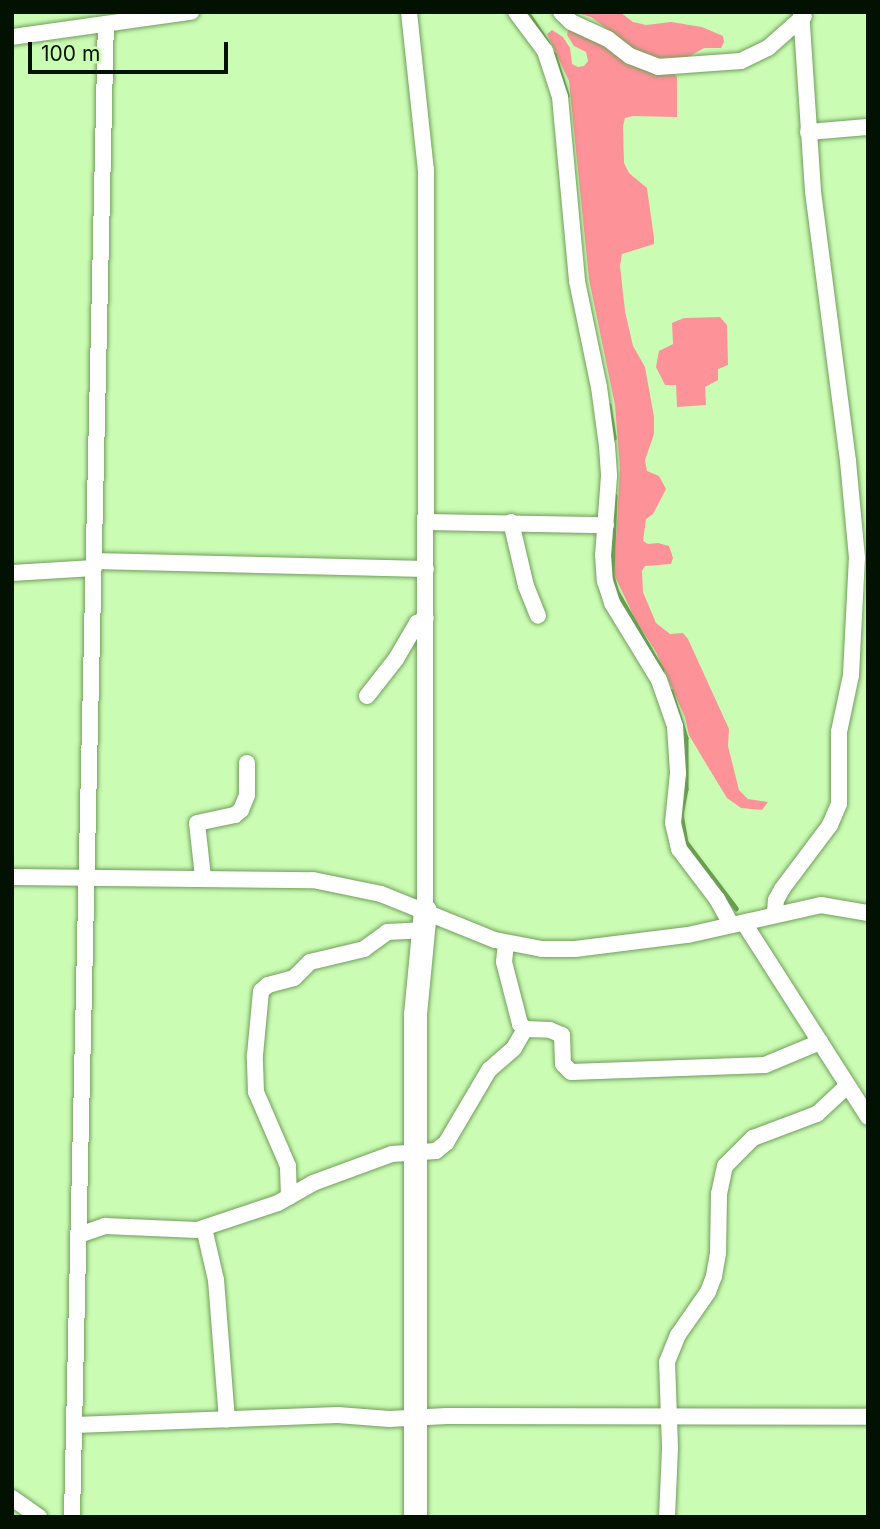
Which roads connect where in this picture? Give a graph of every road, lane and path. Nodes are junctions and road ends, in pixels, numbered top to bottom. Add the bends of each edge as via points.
1 (191, 12) edge
2 (409, 12) edge
3 (516, 12) edge
4 (561, 12) edge
5 (803, 15) edge
6 (106, 24) junction
7 (12, 37) edge
8 (868, 127) edge
9 (808, 132) junction
10 (426, 522) junction
11 (511, 523) junction
12 (606, 525) junction
13 (94, 565) junction
14 (426, 569) junction
15 (12, 573) edge
16 (538, 616) dead end
17 (426, 618) junction
18 (367, 696) dead end
19 (247, 764) dead end
20 (12, 877) edge
21 (87, 877) junction
22 (203, 877) junction
23 (775, 913) junction
24 (868, 913) edge
25 (423, 920) junction
26 (738, 924) junction
27 (506, 943) junction
28 (525, 1029) junction
29 (820, 1042) junction
30 (847, 1086) junction
31 (868, 1117) edge
32 (413, 1152) junction
33 (289, 1197) junction
34 (204, 1228) junction
35 (79, 1235) junction
36 (669, 1416) junction
37 (412, 1418) junction
38 (868, 1418) edge
39 (227, 1420) junction
40 (75, 1425) junction
41 (12, 1498) edge
42 (39, 1517) edge
43 (72, 1517) edge
44 (415, 1517) edge
45 (667, 1517) edge

1 - 6 street
2 - 10 street via 426,170
3 - 12 street via 545,51 560,97 576,281 604,419 609,476
4 - 5 street via 629,56 658,67 741,61 768,48
5 - 9 street
6 - 7 street
6 - 13 street
8 - 9 street
9 - 23 street via 857,558 851,676 839,732 839,804 830,825 782,889
10 - 11 street
10 - 14 street
11 - 12 street
11 - 16 street
12 - 26 street via 604,569 612,603 659,680 675,726 675,839 685,860
13 - 14 street
13 - 15 street
13 - 21 street
14 - 17 street
17 - 18 street via 417,623
17 - 25 street
19 - 22 street via 247,795 241,810 197,823
20 - 21 street
21 - 22 street
21 - 35 street
22 - 25 street via 313,880 381,894
23 - 24 street via 821,905
23 - 26 street
25 - 27 street
25 - 32 street via 415,1014
25 - 33 street via 387,932 363,948 307,963 294,978 261,991 256,1092 288,1166
26 - 27 street via 575,949
26 - 29 street
27 - 28 street via 504,962 516,1016
28 - 29 street via 558,1031 563,1065 577,1073 765,1065
28 - 32 street via 514,1048 489,1070 446,1143 436,1151
29 - 30 street
30 - 31 street
30 - 36 street via 817,1114 753,1138 725,1166 719,1194 717,1265 708,1292 669,1355
32 - 33 street via 368,1162
32 - 37 street
33 - 34 street
34 - 35 street via 105,1226
34 - 39 street via 216,1280
35 - 40 street
36 - 37 street
36 - 38 street
36 - 45 street
37 - 39 street via 338,1415
37 - 44 street
39 - 40 street
40 - 43 street
41 - 42 street

